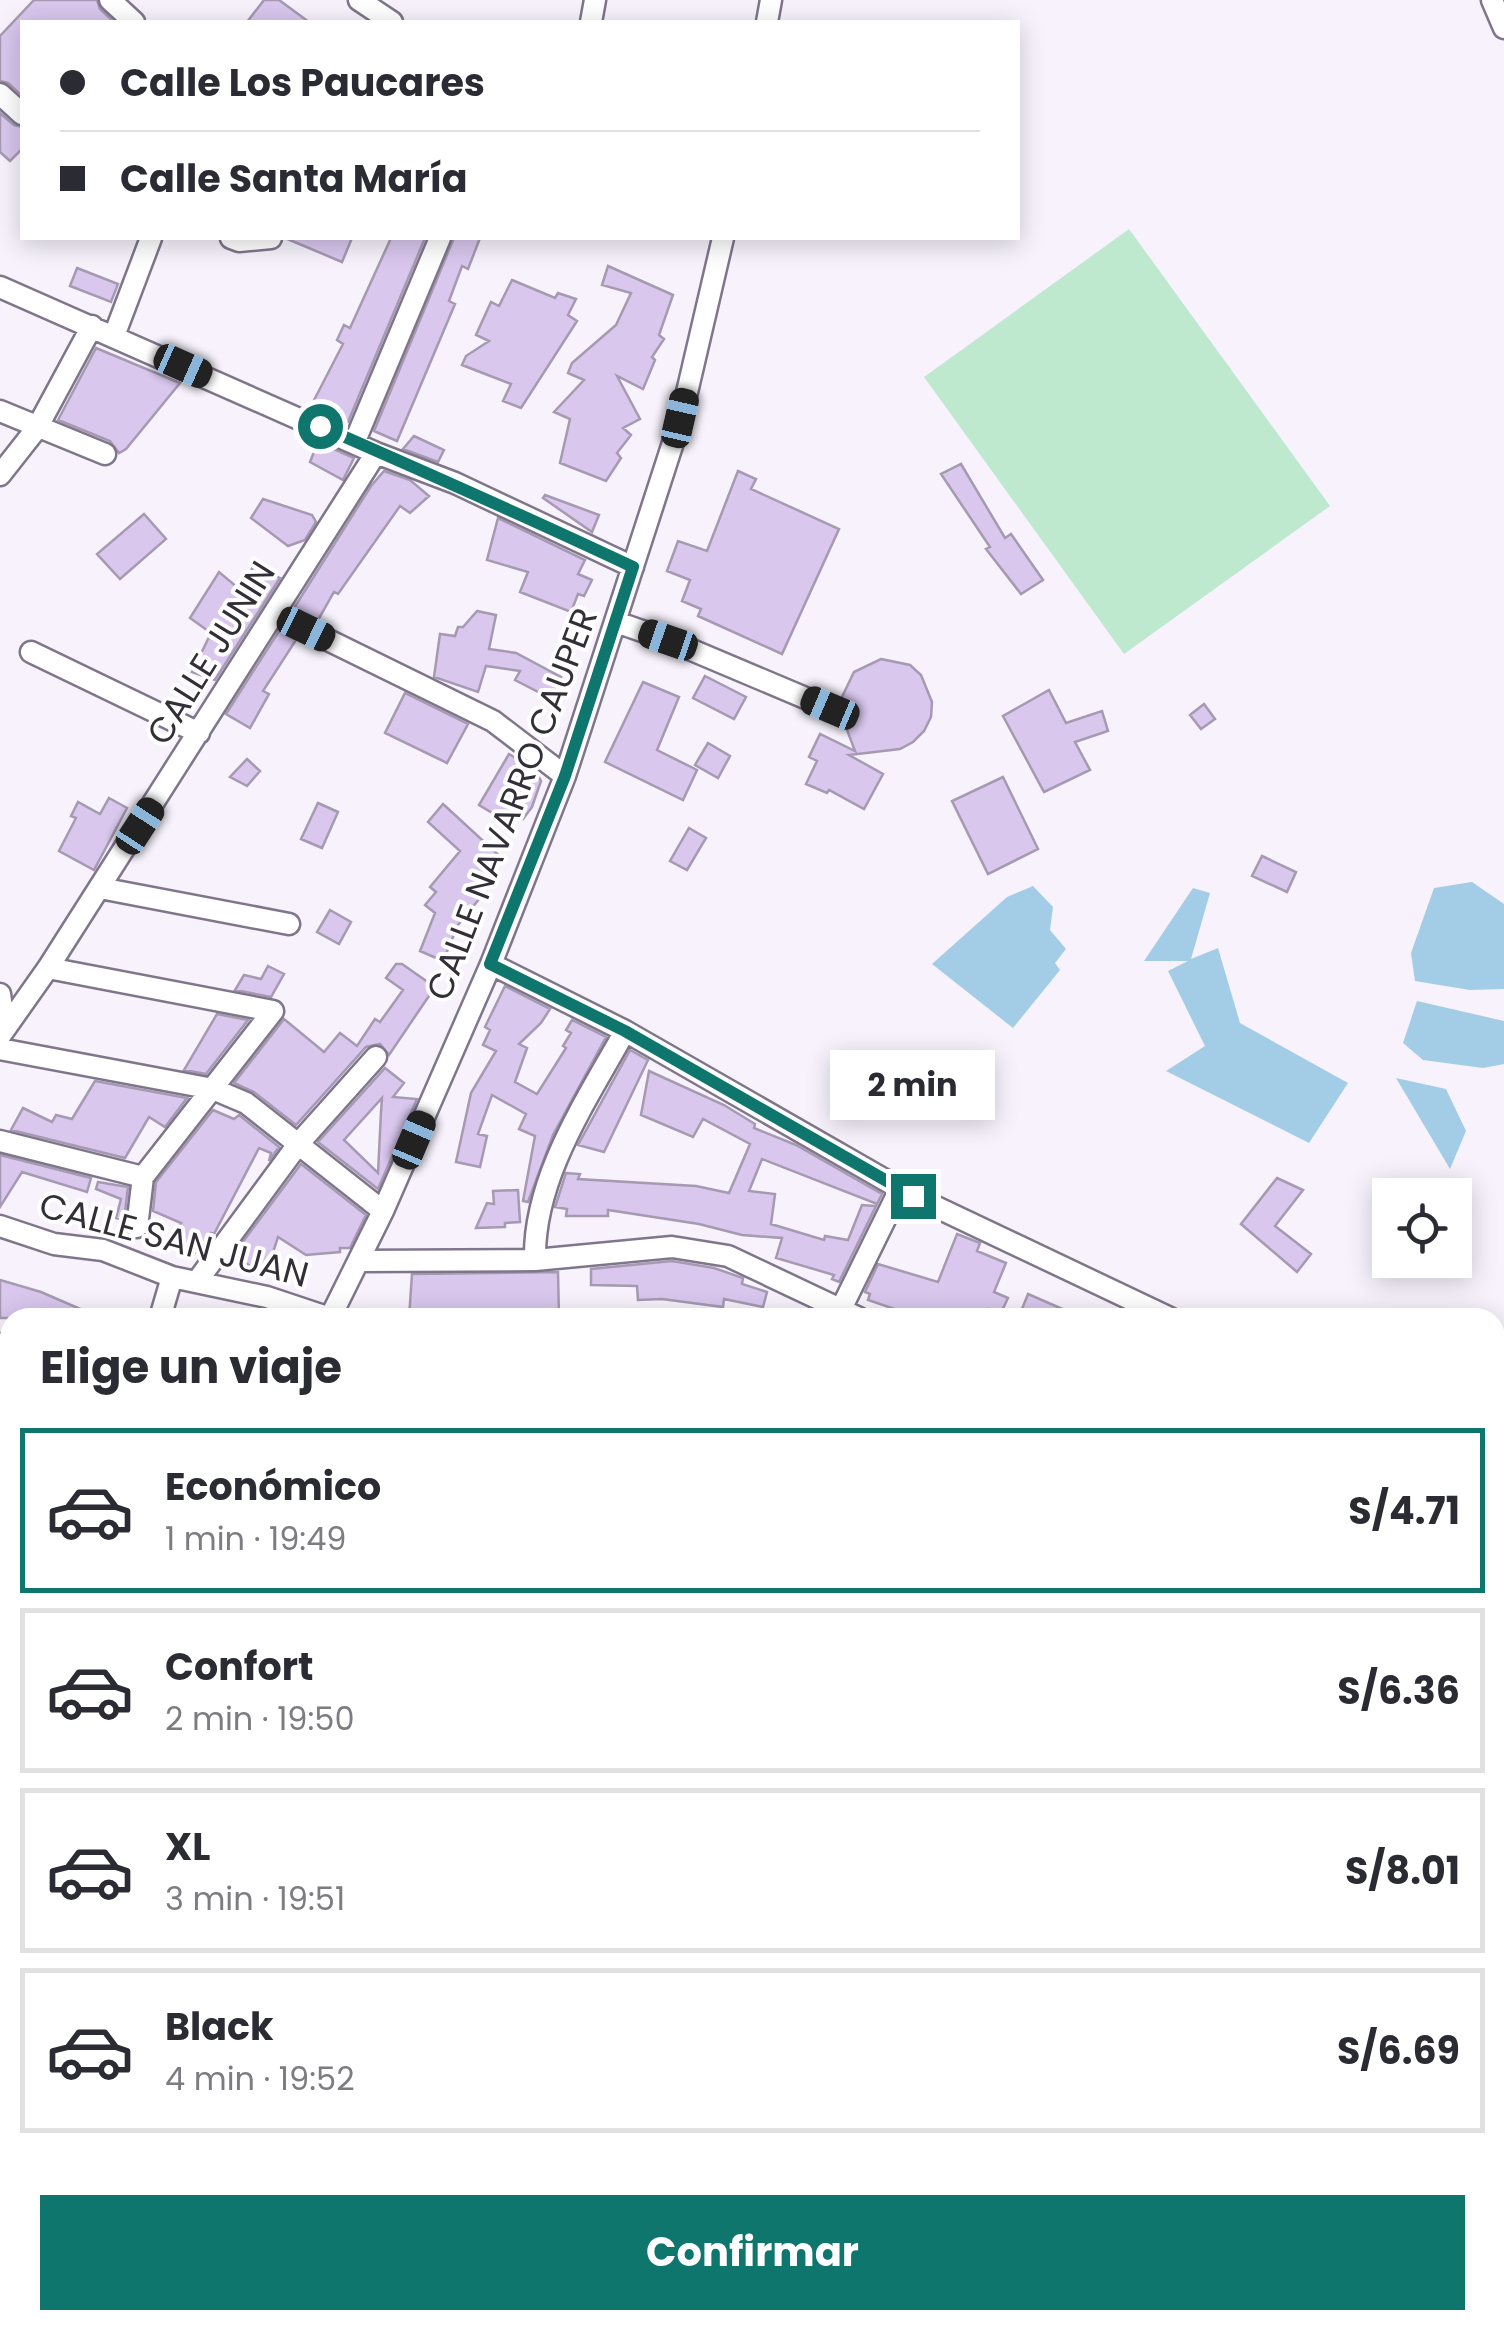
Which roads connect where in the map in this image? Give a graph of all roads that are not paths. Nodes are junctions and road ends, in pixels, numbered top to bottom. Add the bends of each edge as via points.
1 (110, 0) edge
2 (359, 0) edge
3 (1492, 0) edge
4 (132, 20) edge
5 (389, 20) edge
6 (1504, 28) edge
7 (0, 94) edge
8 (20, 112) edge
9 (150, 240) edge
10 (439, 240) edge
11 (723, 240) edge
12 (0, 287) edge
13 (92, 326) junction
14 (114, 336) junction
15 (0, 411) edge
16 (37, 428) junction
17 (355, 442) junction
18 (376, 453) junction
19 (106, 454) dead end
20 (0, 476) edge
21 (633, 567) junction
22 (275, 614) junction
23 (616, 622) junction
24 (31, 652) dead end
25 (830, 708) dead end
26 (199, 732) junction
27 (565, 776) junction
28 (100, 888) junction
29 (289, 924) dead end
30 (490, 964) junction
31 (48, 968) junction
32 (0, 994) edge
33 (625, 1031) junction
34 (1, 1035) edge
35 (376, 1057) dead end
36 (213, 1089) junction
37 (0, 1140) edge
38 (300, 1143) junction
39 (143, 1177) junction
40 (900, 1189) junction
41 (383, 1211) junction
42 (0, 1226) edge
43 (136, 1227) dead end
44 (535, 1246) junction
45 (359, 1261) junction
46 (205, 1270) junction
47 (172, 1276) junction
48 (163, 1308) edge
49 (304, 1308) edge
50 (335, 1308) edge
51 (839, 1308) edge
52 (852, 1308) edge
53 (1149, 1308) edge

1 - 4 street
2 - 5 street
3 - 6 street
7 - 8 street
9 - 14 street
10 - 17 street
11 - 21 street, CALLE NAVARRO CAUPER via 680,418
12 - 13 street
13 - 14 street
13 - 16 street
14 - 17 street
15 - 16 street
16 - 19 street
16 - 20 street
17 - 18 street
18 - 21 street
18 - 22 street, CALLE JUNIN
21 - 23 street, CALLE NAVARRO CAUPER
22 - 26 street, CALLE JUNIN
22 - 27 street via 493,721
23 - 25 street
23 - 27 street, CALLE NAVARRO CAUPER
24 - 26 street
26 - 28 street, CALLE JUNIN
27 - 30 street, CALLE NAVARRO CAUPER
28 - 29 street
28 - 31 street, CALLE JUNIN
30 - 33 street
30 - 41 street, CALLE NAVARRO CAUPER
31 - 34 street, CALLE JUNIN
31 - 36 street via 273,1011
32 - 34 street
33 - 40 street
33 - 44 street via 558,1159
34 - 36 street
35 - 38 street
36 - 38 street via 246,1103
36 - 39 street
37 - 39 street
38 - 41 street
38 - 46 street
39 - 43 street
40 - 52 street
40 - 53 street
41 - 45 street, CALLE NAVARRO CAUPER
42 - 47 street, CALLE SAN JUAN via 54,1244 103,1250
44 - 45 street
44 - 51 street via 672,1247 728,1256
45 - 50 street, CALLE NAVARRO CAUPER
46 - 47 street, CALLE SAN JUAN
46 - 49 street, CALLE SAN JUAN
47 - 48 street

